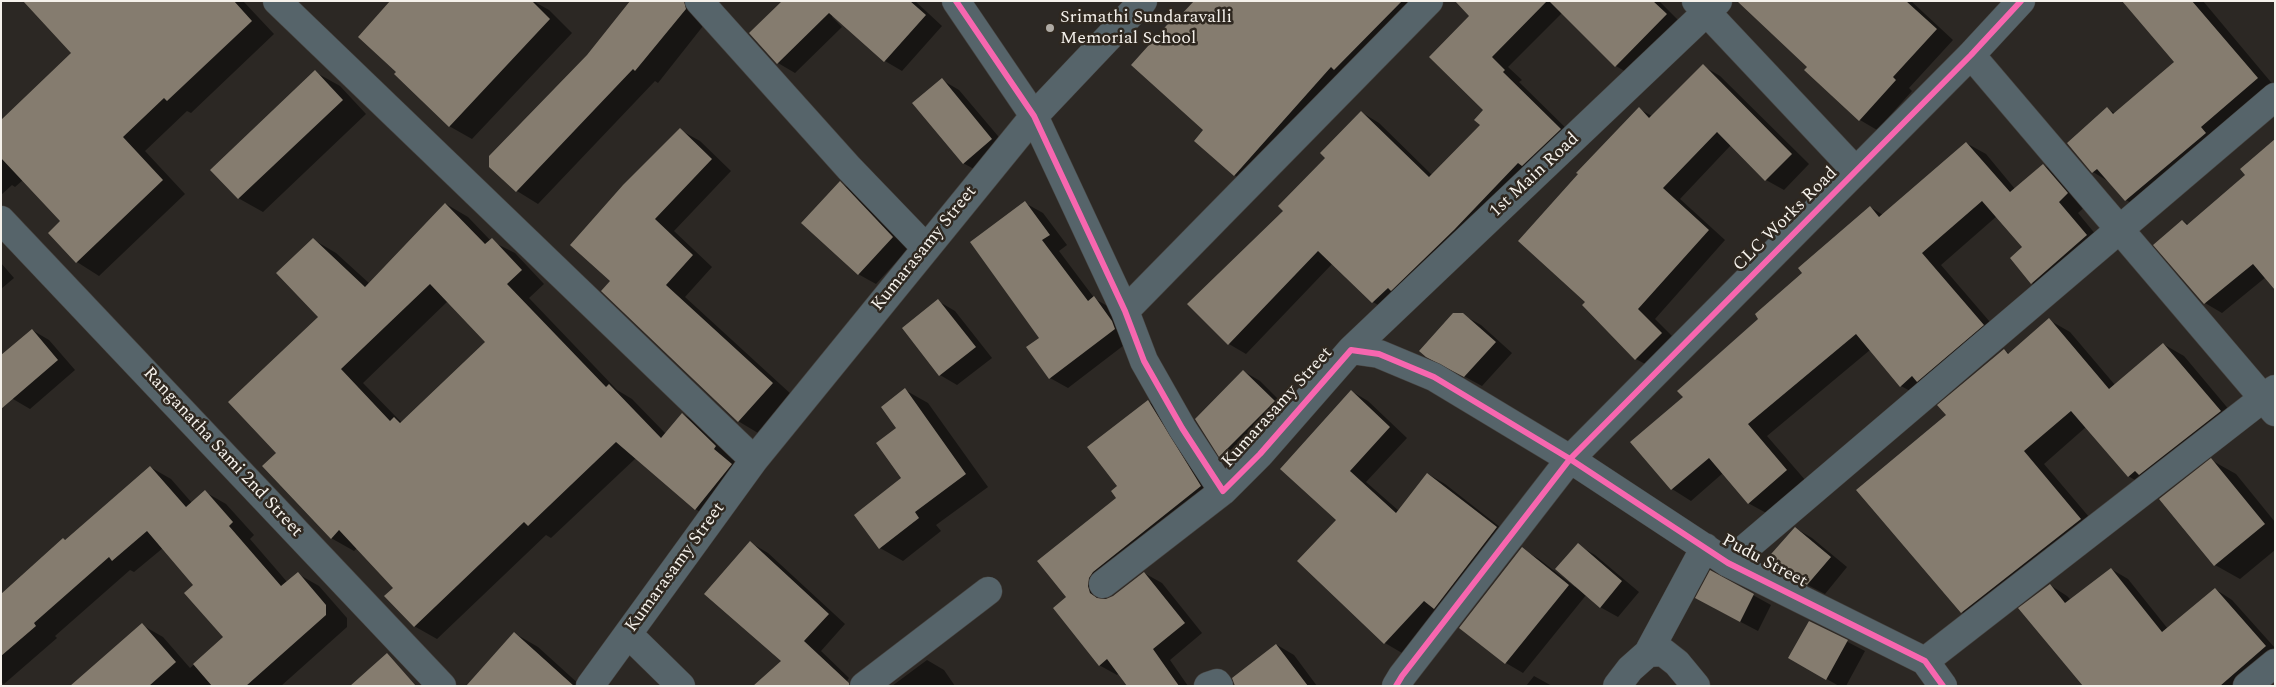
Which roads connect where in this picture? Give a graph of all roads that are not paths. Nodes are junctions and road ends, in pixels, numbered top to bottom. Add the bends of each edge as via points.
1 (277, 1) edge
2 (699, 1) edge
3 (956, 1) edge
4 (1143, 1) edge
5 (1429, 1) edge
6 (2021, 1) edge
7 (1707, 5) edge
8 (1971, 55) junction
9 (2275, 97) edge
10 (1034, 116) junction
11 (1856, 171) junction
12 (1, 220) edge
13 (2120, 228) junction
14 (926, 248) junction
15 (1125, 311) junction
16 (1351, 350) junction
17 (2271, 400) edge
18 (754, 460) junction
19 (1570, 460) junction
20 (1222, 491) junction
21 (1705, 547) junction
22 (1728, 562) junction
23 (1103, 584) dead end
24 (988, 591) dead end
25 (628, 634) junction
26 (1648, 653) junction
27 (1925, 661) junction
28 (2275, 663) edge
29 (442, 686) edge
30 (590, 686) edge
31 (681, 686) edge
32 (864, 686) edge
33 (1208, 686) edge
34 (1219, 686) edge
35 (1396, 686) edge
36 (1617, 686) edge
37 (1696, 686) edge
38 (1943, 686) edge
39 (2247, 686) edge

1 - 18 street
2 - 14 street via 849,168
3 - 10 street
4 - 10 street
5 - 15 street
6 - 8 street, CLC Works Road
7 - 11 street
7 - 16 street, 1st Main Road
8 - 11 street, CLC Works Road
8 - 13 street
9 - 13 street
10 - 14 street, Kumarasamy Street
10 - 15 street, Kumarasamy Street
11 - 19 street, CLC Works Road
12 - 29 street, Ranganatha Sami 2nd Street
13 - 17 street
13 - 22 street
14 - 18 street, Kumarasamy Street
15 - 20 street, Kumarasamy Street via 1144,361
16 - 19 street, Kumarasamy Street via 1379,354 1434,377
16 - 20 street, Kumarasamy Street via 1260,454
17 - 27 street
18 - 25 street, Kumarasamy Street
19 - 21 street, Pudu Street
19 - 35 street, CLC Works Road
20 - 23 street
21 - 22 street, Pudu Street
21 - 26 street
22 - 27 street, Pudu Street
24 - 32 street
25 - 30 street, Kumarasamy Street
25 - 31 street
26 - 36 street
26 - 37 street via 1664,652 1678,663
27 - 38 street, Pudu Street
28 - 39 street
33 - 34 street via 1217,683

